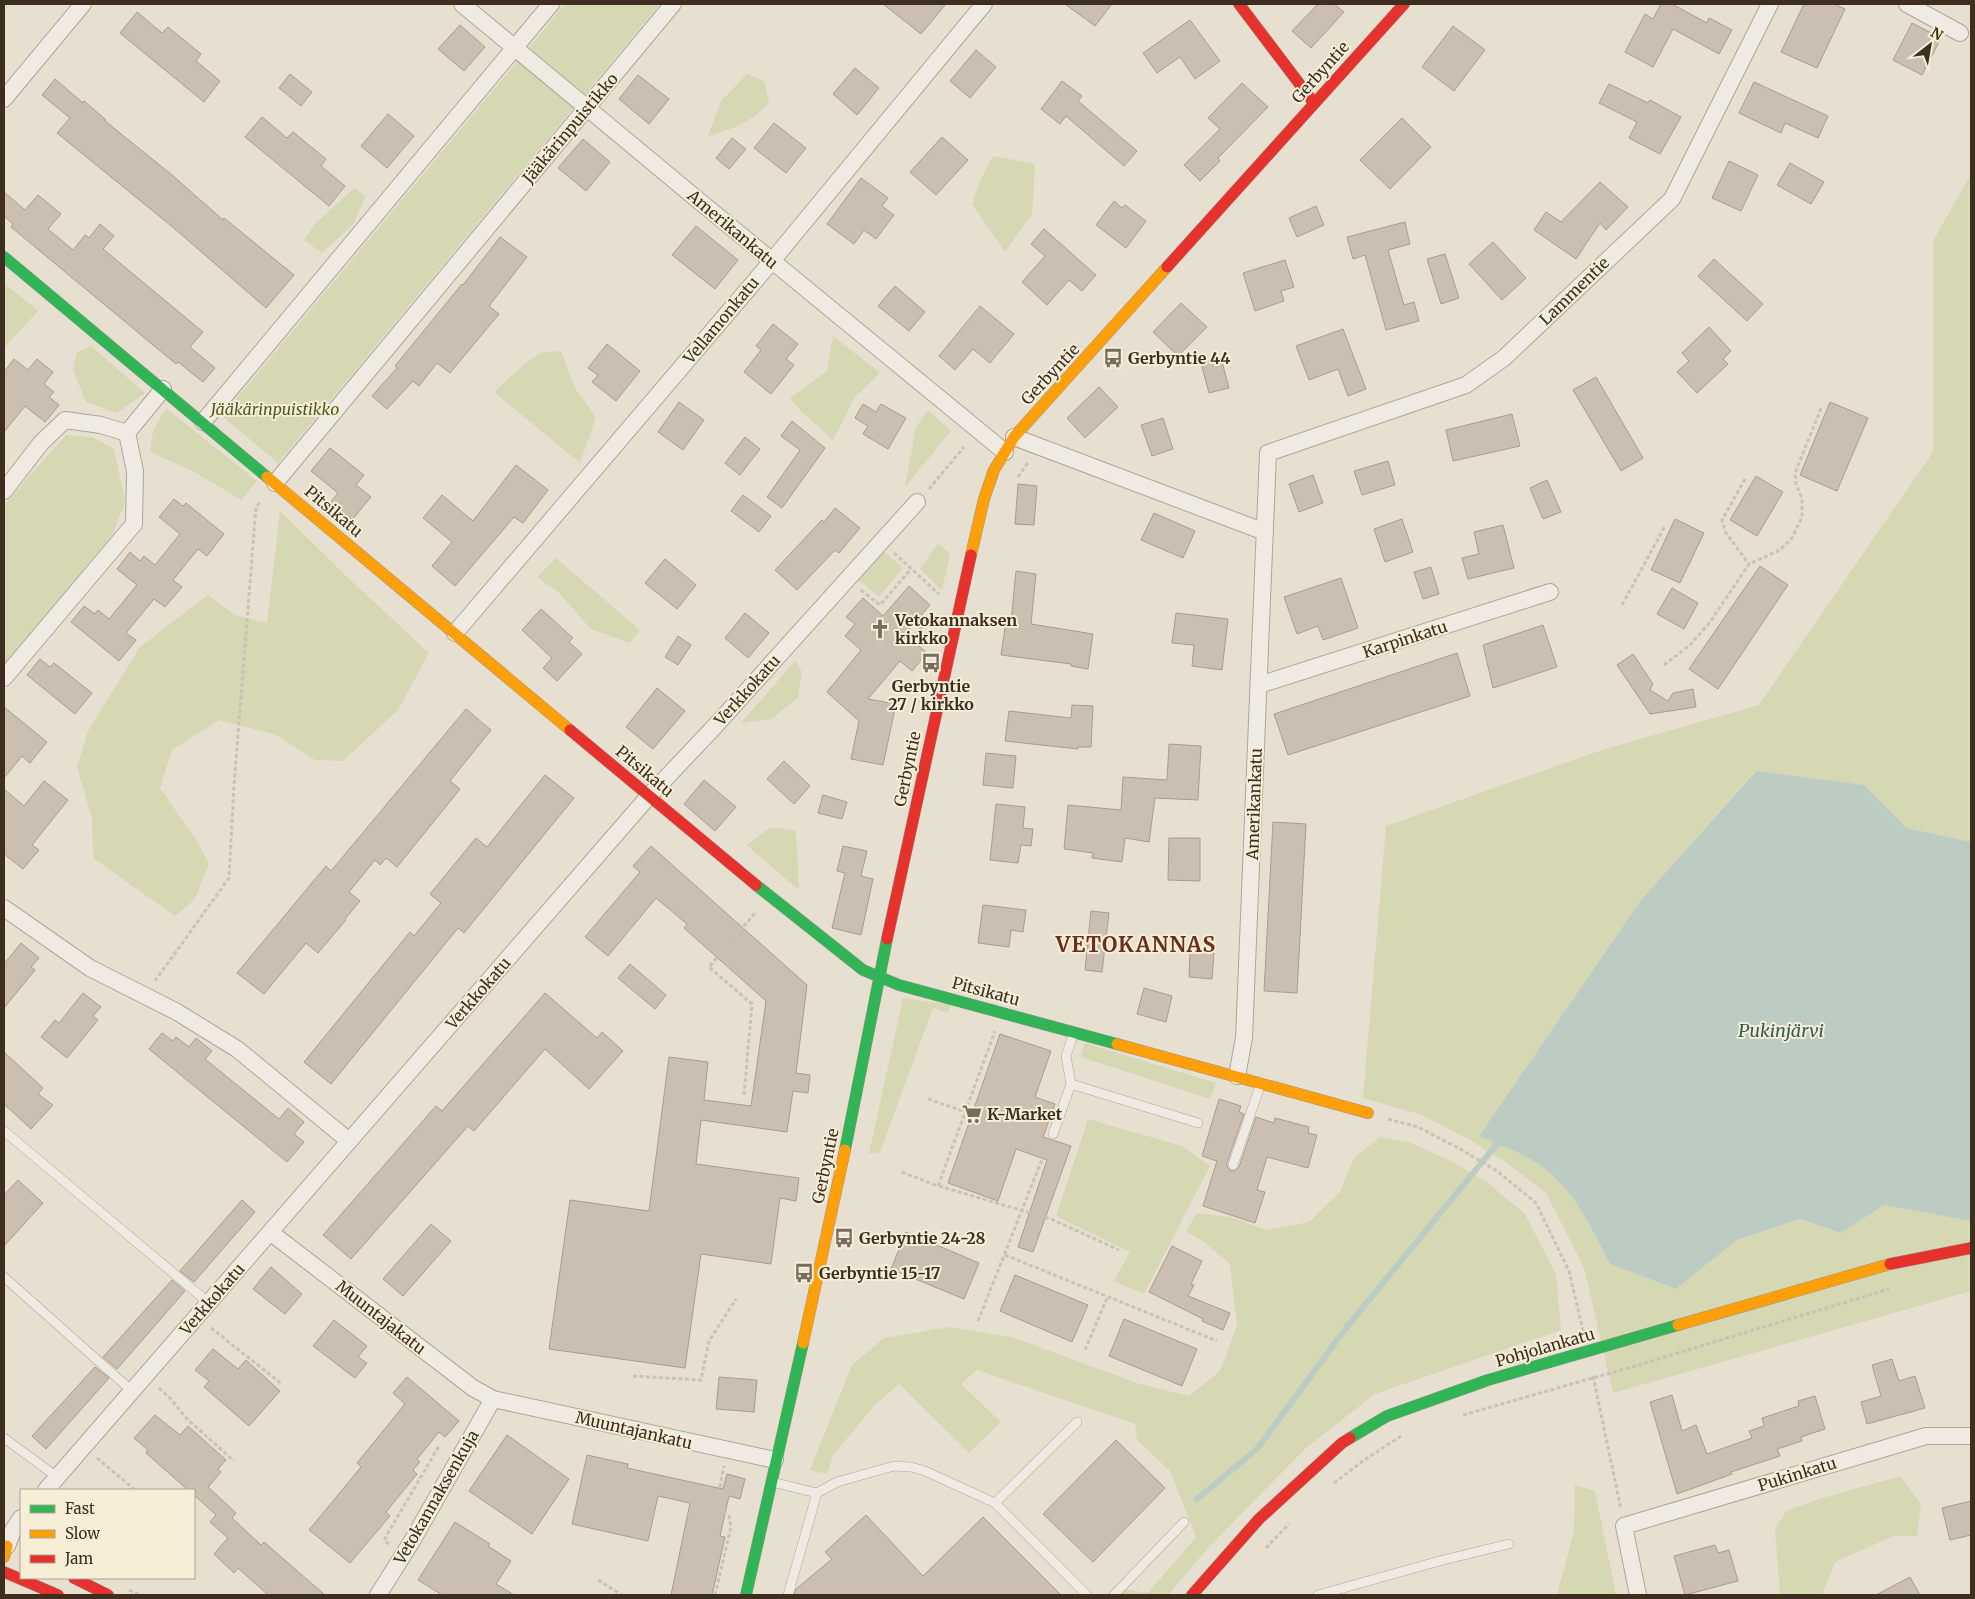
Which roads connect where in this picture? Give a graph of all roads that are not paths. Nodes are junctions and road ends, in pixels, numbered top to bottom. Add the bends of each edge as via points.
1 (83, 4) edge
2 (462, 4) edge
3 (551, 4) edge
4 (673, 4) edge
5 (984, 4) edge
6 (1239, 4) edge
7 (1404, 4) edge
8 (1770, 4) edge
9 (1907, 4) edge
10 (1960, 33) dead end
11 (514, 48) junction
12 (4, 99) edge
13 (1314, 103) junction
14 (586, 108) junction
15 (4, 257) edge
16 (772, 261) junction
17 (163, 389) junction
18 (203, 422) junction
19 (128, 433) junction
20 (1014, 437) junction
21 (1004, 452) junction
22 (1268, 453) joint
23 (275, 483) junction
24 (4, 491) edge
25 (918, 502) road end
26 (1265, 532) junction
27 (1550, 592) dead end
28 (454, 633) junction
29 (4, 678) edge
30 (1259, 685) junction
31 (649, 796) junction
32 (4, 908) edge
33 (878, 977) junction
34 (1074, 1032) junction
35 (1237, 1076) junction
36 (1261, 1083) junction
37 (1071, 1084) junction
38 (1368, 1113) road end
39 (1198, 1123) dead end
40 (4, 1131) edge
41 (1052, 1134) road end
42 (349, 1141) junction
43 (1233, 1165) dead end
44 (270, 1232) junction
45 (1971, 1248) edge
46 (4, 1277) edge
47 (208, 1303) junction
48 (132, 1391) junction
49 (493, 1399) junction
50 (1077, 1422) dead end
51 (1971, 1436) edge
52 (4, 1438) edge
53 (776, 1460) junction
54 (58, 1477) junction
55 (771, 1482) junction
56 (47, 1489) edge
57 (817, 1493) junction
58 (995, 1502) junction
59 (20, 1520) edge
60 (1184, 1522) dead end
61 (1509, 1544) dead end
62 (9, 1550) edge
63 (4, 1572) edge
64 (20, 1579) edge
65 (20, 1579) edge
66 (76, 1579) edge
67 (58, 1595) edge
68 (108, 1595) edge
69 (378, 1595) edge
70 (746, 1595) edge
71 (788, 1595) edge
72 (1086, 1595) edge
73 (1114, 1595) edge
74 (1192, 1595) edge
75 (1318, 1595) edge
76 (1638, 1595) edge

1 - 12 street
2 - 11 street, Amerikankatu
3 - 11 street
4 - 14 street, Jääkärinpuistikko
5 - 16 street, Vellamonkatu
6 - 13 main road
7 - 13 main road, Gerbyntie
8 - 22 street, Lammentie via 1672,199 1504,358 1466,385
9 - 10 street
11 - 14 street, Amerikankatu
11 - 18 street
13 - 20 main road, Gerbyntie
14 - 16 street, Amerikankatu
14 - 23 street, Jääkärinpuistikko
15 - 17 main road, Pitsikatu
16 - 21 street, Amerikankatu
16 - 28 street, Vellamonkatu
17 - 18 main road, Pitsikatu
17 - 19 street
18 - 23 main road, Pitsikatu
19 - 24 street via 65,420 41,444
19 - 29 street via 135,471 134,524
20 - 21 main road, Gerbyntie
20 - 26 street
21 - 33 main road, Gerbyntie via 984,499
22 - 26 street, Amerikankatu
23 - 28 main road, Pitsikatu
25 - 31 street, Verkkokatu
26 - 30 street, Amerikankatu
27 - 30 street, Karpinkatu
28 - 31 main road, Pitsikatu
30 - 35 street, Amerikankatu via 1244,1038
31 - 33 main road, Pitsikatu via 769,896 863,970
31 - 42 street, Verkkokatu
32 - 42 street via 90,968 177,1012 237,1049
33 - 34 main road, Pitsikatu
33 - 53 main road, Gerbyntie via 831,1218
34 - 35 main road, Pitsikatu
34 - 37 lane via 1066,1056
35 - 36 main road, Pitsikatu
36 - 38 main road, Pitsikatu
36 - 43 lane
37 - 39 lane
37 - 41 lane
40 - 47 lane
42 - 44 street, Verkkokatu
44 - 47 street, Verkkokatu
44 - 49 street, Muuntajakatu via 473,1388
45 - 74 main road, Pohjolankatu via 1877,1267 1488,1380 1387,1416 1342,1443 1259,1519
46 - 48 lane
47 - 48 street, Verkkokatu
48 - 54 street, Verkkokatu
49 - 53 street, Muuntajankatu
49 - 69 street, Vetokannaksenkuja
50 - 58 lane
51 - 76 street, Pukinkatu via 1926,1436 1624,1526
52 - 54 lane
53 - 55 main road, Gerbyntie
54 - 56 street, Verkkokatu
55 - 57 lane
55 - 70 main road, Gerbyntie
57 - 58 lane via 837,1482 894,1466 925,1471
57 - 71 lane
58 - 72 lane
59 - 62 street via 13,1530
60 - 73 lane
61 - 75 lane
63 - 64 main road
65 - 67 main road
66 - 68 main road

